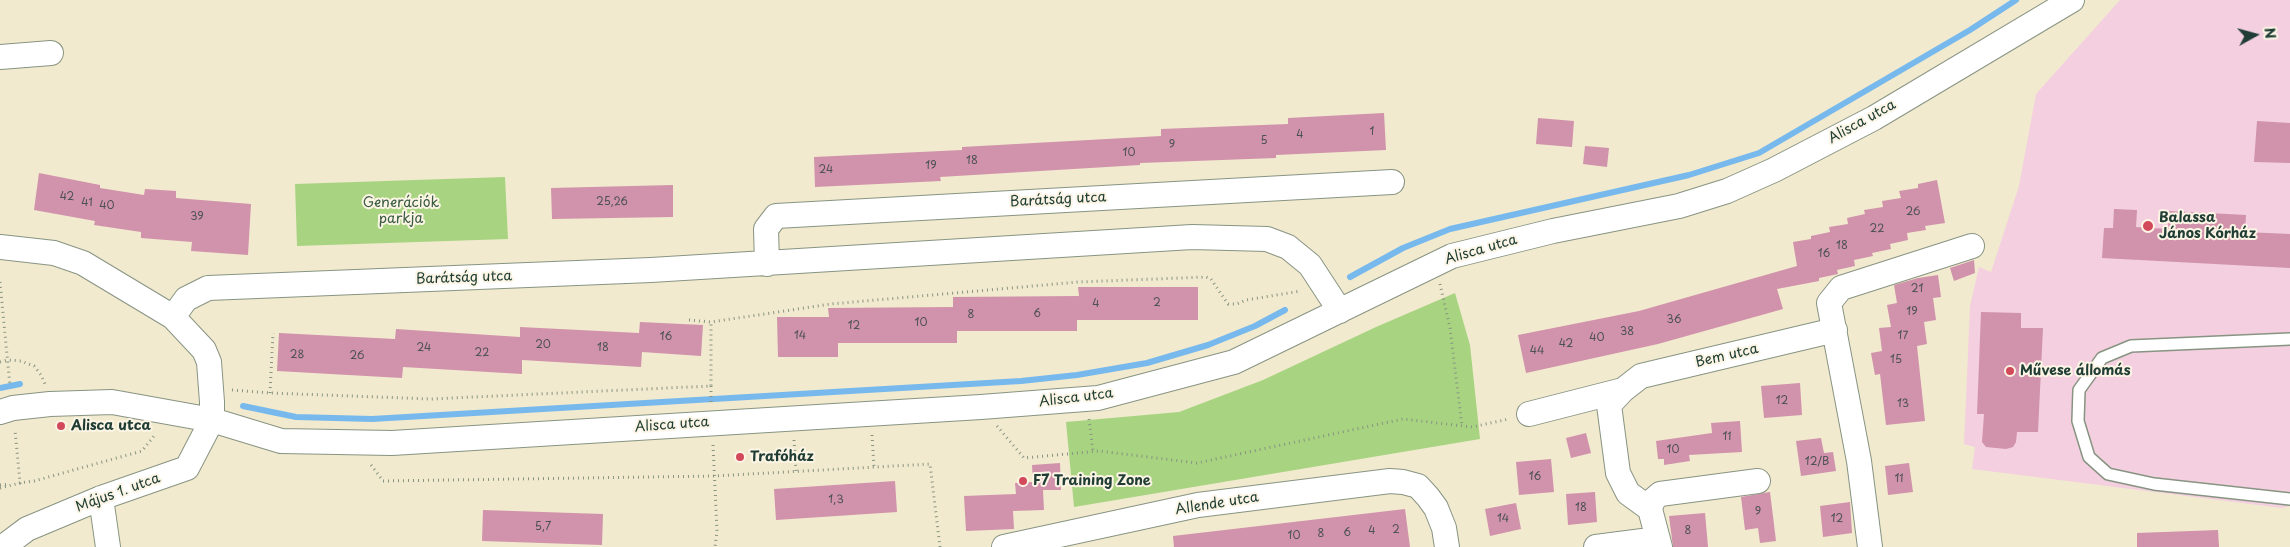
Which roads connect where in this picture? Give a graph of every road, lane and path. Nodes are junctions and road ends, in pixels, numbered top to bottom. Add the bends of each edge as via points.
1 (2072, 0) edge
2 (51, 53) dead end
3 (0, 58) edge
4 (1392, 182) dead end
5 (1972, 246) dead end
6 (0, 247) edge
7 (768, 264) junction
8 (1435, 264) junction
9 (0, 282) edge
10 (1324, 287) junction
11 (1340, 311) junction
12 (173, 317) junction
13 (689, 320) dead end
14 (711, 322) junction
15 (1835, 330) junction
16 (273, 333) dead end
17 (2290, 339) edge
18 (8, 360) junction
19 (0, 362) edge
20 (10, 378) dead end
21 (210, 388) junction
22 (711, 388) junction
23 (1623, 390) junction
24 (270, 393) junction
25 (50, 404) junction
26 (981, 407) junction
27 (6, 410) edge
28 (870, 413) junction
29 (1529, 414) joint
30 (712, 416) junction
31 (793, 417) junction
32 (212, 420) junction
33 (1462, 426) junction
34 (154, 436) dead end
35 (354, 442) junction
36 (1091, 442) dead end
37 (1093, 451) junction
38 (874, 467) junction
39 (796, 472) junction
40 (714, 476) junction
41 (1758, 481) dead end
42 (20, 483) junction
43 (0, 486) edge
44 (101, 498) junction
45 (2290, 499) edge
46 (1650, 509) junction
47 (1659, 543) edge
48 (3, 547) edge
49 (108, 547) edge
50 (715, 547) edge
51 (940, 547) edge
52 (1004, 547) edge
53 (1447, 547) edge
54 (1596, 547) edge
55 (1870, 547) edge

1 - 8 street, Alisca utca via 1874,118 1726,191 1679,206 1553,231 1452,256
2 - 3 street
4 - 7 street, Barátság utca via 776,216 766,229
5 - 15 street via 1841,288 1830,303
6 - 12 street via 54,253 83,263
7 - 10 street, Barátság utca via 1192,237 1267,239 1288,247 1310,264
7 - 12 street, Barátság utca via 208,288 186,299
8 - 11 street, Alisca utca
8 - 33 path via 1450,328
9 - 18 path
10 - 11 street, Barátság utca
10 - 14 path via 1228,304 1211,279 1206,277 1078,282 831,304
11 - 26 street, Alisca utca via 1234,362 1098,398
12 - 21 street via 204,350 209,362
13 - 14 path
14 - 22 path
15 - 23 street, Bem utca via 1640,376
15 - 55 street via 1859,460
16 - 24 path
17 - 45 lane via 2131,346 2102,358 2079,390 2078,421 2089,457 2108,474 2154,484
18 - 19 path
18 - 20 path
18 - 25 path via 21,360 34,366 41,375
21 - 24 path
21 - 32 street
22 - 24 path via 431,399
22 - 30 path
23 - 29 street, Bem utca
23 - 46 street, Bem utca via 1609,405 1618,473 1628,493
25 - 27 street, Alisca utca
25 - 32 street, Alisca utca via 112,402
26 - 28 street, Alisca utca
26 - 37 path via 1024,458
27 - 42 path
28 - 31 street, Alisca utca
28 - 38 path
29 - 33 path via 1472,427
30 - 31 street, Alisca utca
30 - 35 street, Alisca utca via 392,443
30 - 40 path
31 - 39 path
32 - 35 street, Alisca utca via 281,441
32 - 44 street, Május 1. utca via 187,468
33 - 37 path via 1403,419 1198,463
34 - 42 path via 142,451
35 - 40 path via 382,481
36 - 37 path
38 - 39 path
38 - 51 path via 930,464
39 - 40 path
40 - 50 path
41 - 46 street via 1660,494
42 - 43 path
44 - 48 street, Május 1. utca via 27,529
44 - 49 street
46 - 47 street
47 - 54 street
52 - 53 street, Allende utca via 1198,505 1390,481 1418,486 1428,497 1444,528

